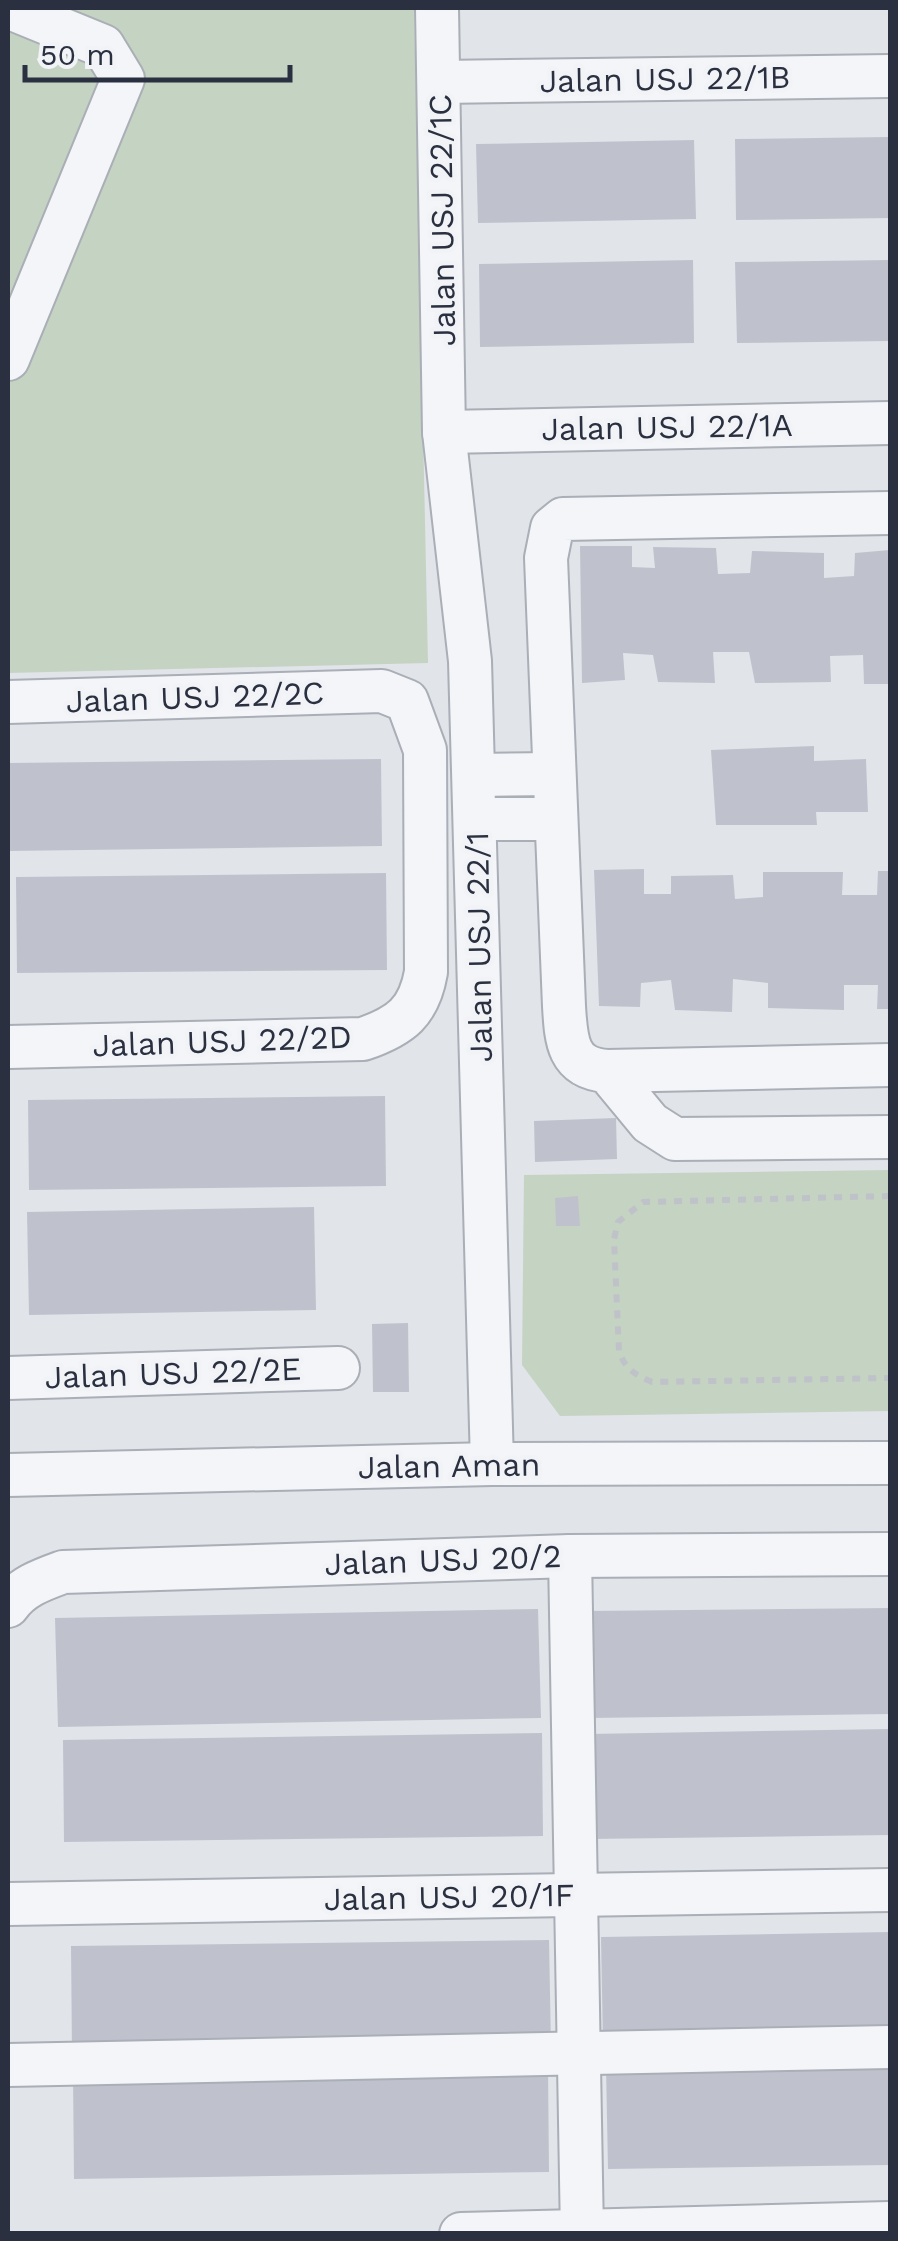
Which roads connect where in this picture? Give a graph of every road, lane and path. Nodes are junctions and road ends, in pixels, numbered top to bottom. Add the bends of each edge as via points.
1 (10, 8) edge
2 (438, 8) edge
3 (890, 76) edge
4 (440, 82) junction
5 (8, 359) edge
6 (890, 423) edge
7 (444, 432) junction
8 (890, 513) edge
9 (8, 702) edge
10 (554, 774) junction
11 (474, 775) junction
12 (476, 819) junction
13 (556, 819) junction
14 (422, 998) joint
15 (8, 1046) edge
16 (890, 1065) edge
17 (608, 1072) junction
18 (890, 1136) edge
19 (890, 1196) edge
20 (338, 1368) dead end
21 (8, 1378) edge
22 (890, 1378) edge
23 (890, 1462) edge
24 (492, 1464) junction
25 (8, 1475) edge
26 (890, 1554) edge
27 (570, 1556) junction
28 (8, 1606) edge
29 (890, 1890) edge
30 (576, 1894) junction
31 (8, 1904) edge
32 (890, 2047) edge
33 (579, 2054) junction
34 (8, 2065) edge
35 (890, 2223) edge
36 (582, 2232) edge
37 (462, 2234) edge

1 - 5 street via 103,46 123,79
2 - 4 street, Jalan USJ 22/1C
3 - 4 street, Jalan USJ 22/1B
4 - 7 street, Jalan USJ 22/1C
6 - 7 street, Jalan USJ 22/1A
7 - 11 street, Jalan USJ 22/1 via 468,622
8 - 10 street via 563,519 552,528 546,558
9 - 14 street, Jalan USJ 22/2C via 382,691 407,701 425,750
10 - 11 street
10 - 13 street
11 - 12 street, Jalan USJ 22/1
12 - 13 street
12 - 24 street, Jalan USJ 22/1
13 - 17 street via 566,1041 579,1064
14 - 15 street, Jalan USJ 22/2D via 390,1030 363,1039
16 - 17 street
17 - 18 street via 650,1123 675,1139
19 - 22 path via 643,1202 618,1222 614,1239 619,1351 637,1376 652,1382
20 - 21 street, Jalan USJ 22/2E
23 - 24 street, Jalan Aman
24 - 25 street, Jalan Aman
26 - 27 street, Jalan USJ 20/2
27 - 28 street, Jalan USJ 20/2 via 63,1572 26,1588
27 - 30 street
29 - 30 street, Jalan USJ 20/1F
30 - 31 street, Jalan USJ 20/1F
30 - 33 street
32 - 33 street
33 - 34 street
33 - 36 street
35 - 36 street
36 - 37 street

